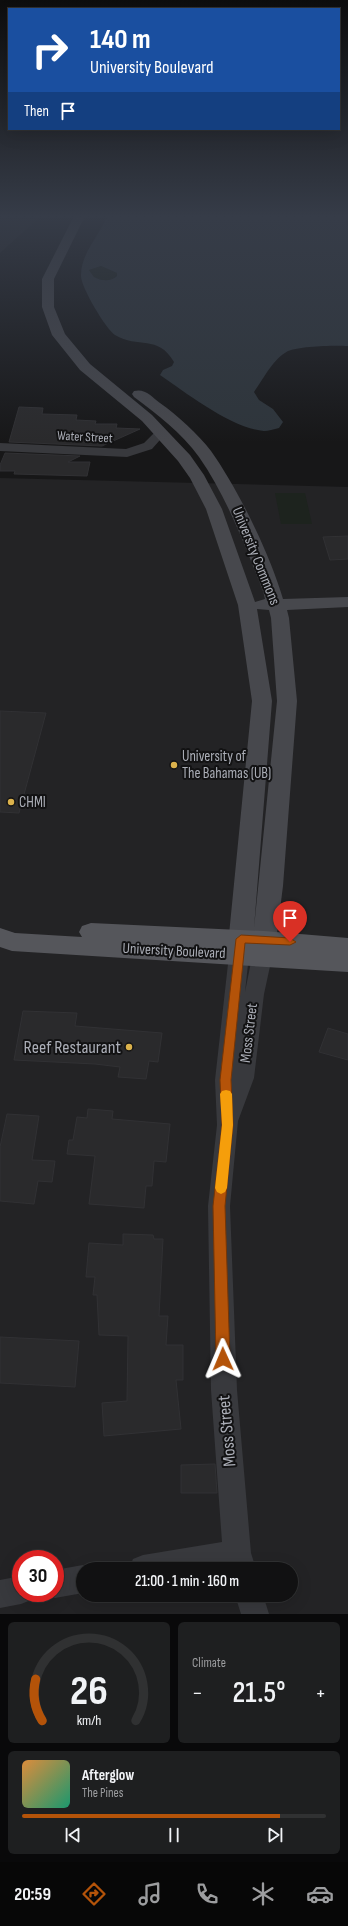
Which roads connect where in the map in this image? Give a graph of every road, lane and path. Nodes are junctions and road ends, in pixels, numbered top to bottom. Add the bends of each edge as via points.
1 (47, 291) edge
2 (58, 291) edge
3 (161, 432) junction
4 (0, 447) edge
5 (348, 602) edge
6 (278, 611) junction
7 (248, 612) junction
8 (348, 614) edge
9 (0, 932) edge
10 (0, 938) edge
11 (348, 946) edge
12 (252, 948) junction
13 (348, 963) edge
14 (240, 1561) edge
15 (228, 1562) edge
16 (76, 1580) edge
17 (64, 1582) edge
18 (12, 1592) edge
19 (0, 1594) edge
20 (251, 1602) edge
21 (255, 1614) edge

1 - 3 main road, University Commons via 48,307 59,335 85,367
2 - 6 main road, University Commons via 72,333 101,364 166,414 204,453 237,508
3 - 4 street, Water Street via 148,446 127,453
3 - 7 main road, University Commons via 198,478 214,509
5 - 6 main road
6 - 7 main road
6 - 8 main road
6 - 12 main road, University Commons via 287,701 271,886
7 - 12 main road, University Commons via 262,701
9 - 12 main road, University Boulevard via 19,929
10 - 12 main road, University Boulevard via 12,942
11 - 12 main road, University Boulevard
12 - 13 main road, University Boulevard
12 - 14 street, Moss Street via 254,994 244,1078 228,1125 219,1206 224,1390
14 - 15 street
16 - 17 street
18 - 19 street
20 - 21 street

